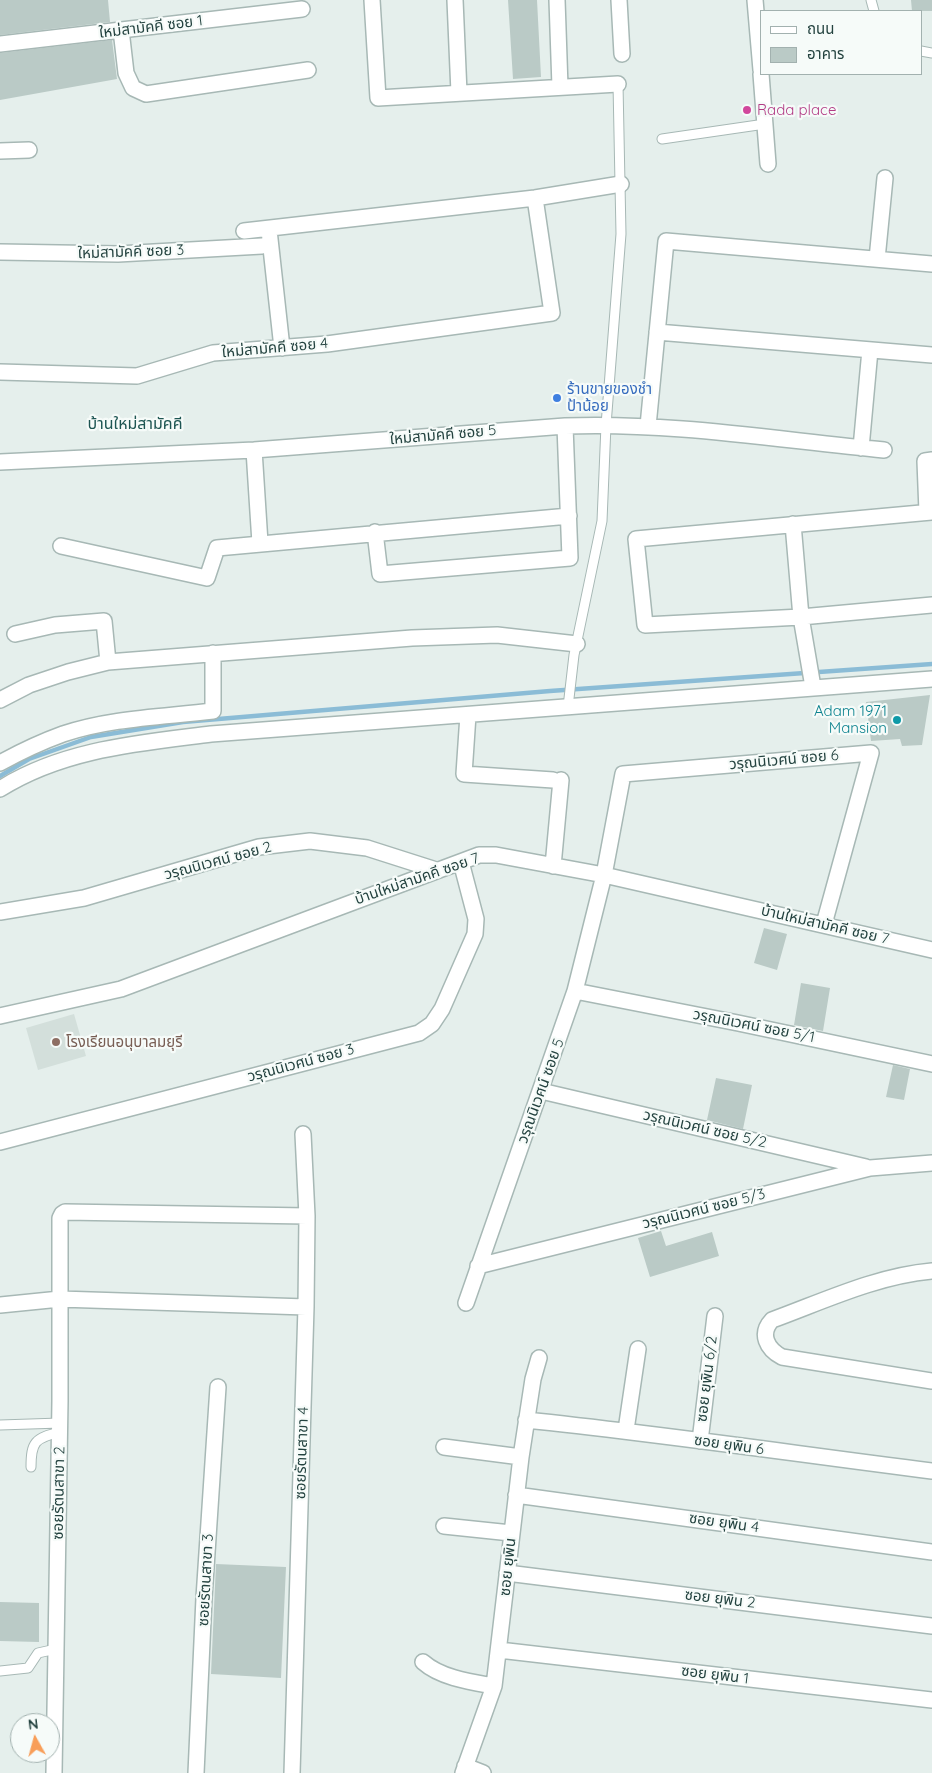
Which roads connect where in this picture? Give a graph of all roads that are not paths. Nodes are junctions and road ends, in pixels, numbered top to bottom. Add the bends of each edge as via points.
1 (372, 0) edge
2 (455, 0) edge
3 (557, 0) edge
4 (620, 0) edge
5 (755, 0) edge
6 (302, 9) dead end
7 (121, 30) junction
8 (0, 44) edge
9 (622, 54) dead end
10 (760, 58) edge
11 (308, 70) dead end
12 (761, 75) edge
13 (618, 84) joint
14 (560, 88) junction
15 (459, 93) junction
16 (765, 124) junction
17 (662, 139) dead end
18 (29, 150) dead end
19 (0, 151) edge
20 (768, 164) dead end
21 (885, 178) dead end
22 (621, 184) junction
23 (535, 198) junction
24 (268, 228) junction
25 (244, 231) dead end
26 (262, 246) dead end
27 (0, 252) edge
28 (877, 259) junction
29 (932, 264) edge
30 (657, 332) junction
31 (282, 348) junction
32 (870, 350) junction
33 (932, 355) edge
34 (0, 372) edge
35 (606, 425) junction
36 (565, 426) junction
37 (648, 426) junction
38 (861, 448) junction
39 (254, 450) junction
40 (884, 450) dead end
41 (932, 460) edge
42 (0, 462) edge
43 (929, 512) edge
44 (569, 516) junction
45 (794, 524) junction
46 (375, 532) junction
47 (260, 543) junction
48 (62, 546) dead end
49 (932, 605) edge
50 (802, 617) junction
51 (15, 634) dead end
52 (577, 644) junction
53 (213, 653) junction
54 (108, 662) junction
55 (932, 679) edge
56 (813, 687) junction
57 (0, 700) edge
58 (569, 703) junction
59 (468, 714) junction
60 (0, 763) edge
61 (0, 789) edge
62 (461, 862) junction
63 (553, 866) junction
64 (436, 870) junction
65 (604, 875) junction
66 (0, 912) edge
67 (824, 924) junction
68 (932, 950) edge
69 (575, 991) junction
70 (0, 1016) edge
71 (932, 1064) edge
72 (541, 1090) junction
73 (303, 1134) dead end
74 (0, 1142) edge
75 (932, 1163) edge
76 (870, 1168) junction
77 (307, 1216) junction
78 (478, 1266) junction
79 (932, 1271) edge
80 (60, 1299) junction
81 (466, 1303) dead end
82 (0, 1305) edge
83 (306, 1307) junction
84 (715, 1316) dead end
85 (638, 1349) dead end
86 (538, 1358) dead end
87 (932, 1381) edge
88 (218, 1387) dead end
89 (526, 1420) junction
90 (0, 1424) edge
91 (60, 1427) junction
92 (626, 1430) junction
93 (700, 1441) junction
94 (444, 1447) dead end
95 (521, 1457) junction
96 (31, 1467) dead end
97 (932, 1471) edge
98 (516, 1495) junction
99 (444, 1526) dead end
100 (512, 1533) junction
101 (932, 1552) edge
102 (507, 1572) junction
103 (932, 1626) edge
104 (56, 1649) junction
105 (499, 1650) junction
106 (423, 1662) dead end
107 (0, 1671) edge
108 (494, 1686) junction
109 (932, 1700) edge
110 (464, 1770) edge
111 (54, 1773) edge
112 (196, 1773) edge
113 (292, 1773) edge
114 (483, 1773) edge

1 - 15 street via 378,98
2 - 15 street
3 - 14 street
4 - 9 street
5 - 10 street
6 - 7 street, ใหม่สามัคคี ซอย 1
7 - 8 street, ใหม่สามัคคี ซอย 1
7 - 11 street via 126,73 133,88 146,94
12 - 16 street
13 - 14 street
13 - 22 lane
14 - 15 street
16 - 17 lane
16 - 20 street
18 - 19 street
21 - 28 street
22 - 23 street
22 - 35 lane via 621,234
23 - 24 street
23 - 31 street, ใหม่สามัคคี ซอย 4 via 552,313
24 - 25 street
24 - 31 street
26 - 27 street, ใหม่สามัคคี ซอย 3 via 118,254
28 - 29 street
28 - 30 street via 666,241
30 - 32 street
30 - 37 street
31 - 34 street, ใหม่สามัคคี ซอย 4 via 213,353 137,376
32 - 33 street
32 - 38 street
35 - 36 street, ใหม่สามัคคี ซอย 5
35 - 37 street, ใหม่สามัคคี ซอย 5
35 - 52 lane via 602,521
36 - 39 street, ใหม่สามัคคี ซอย 5
36 - 44 street
37 - 38 street, ใหม่สามัคคี ซอย 5
38 - 40 street, ใหม่สามัคคี ซอย 5
39 - 42 street, ใหม่สามัคคี ซอย 5
39 - 47 street
41 - 43 street via 924,461
43 - 45 street
44 - 46 street
44 - 46 street via 570,558 380,574
45 - 50 street
45 - 50 street via 636,539 645,625
46 - 47 street
47 - 48 street via 217,548 206,578
49 - 50 street
50 - 56 street
51 - 54 street via 55,625 104,621
52 - 53 street via 496,635
52 - 58 lane
53 - 54 street
53 - 60 street via 213,711 79,730
54 - 57 street via 29,685
55 - 56 street
56 - 58 street
58 - 59 street
59 - 61 street via 211,734 139,743 58,762
59 - 63 street via 464,774 557,780
62 - 63 street, บ้านใหม่สามัคคี ซอย 7 via 479,855 496,855
62 - 64 street, บ้านใหม่สามัคคี ซอย 7
62 - 74 street, วรุณนิเวศน์ ซอย 3 via 476,919 475,934 442,1009 432,1024 419,1033
63 - 65 street, บ้านใหม่สามัคคี ซอย 7
64 - 66 street, วรุณนิเวศน์ ซอย 2 via 368,848 310,841 259,848 84,898
64 - 70 street, บ้านใหม่สามัคคี ซอย 7 via 121,989
65 - 67 street, บ้านใหม่สามัคคี ซอย 7
65 - 67 street, วรุณนิเวศน์ ซอย 6 via 623,774 871,753
65 - 69 street, วรุณนิเวศน์ ซอย 5
67 - 68 street, บ้านใหม่สามัคคี ซอย 7
69 - 71 street, วรุณนิเวศน์ ซอย 5/1
69 - 72 street, วรุณนิเวศน์ ซอย 5
72 - 76 street, วรุณนิเวศน์ ซอย 5/2
72 - 78 street, วรุณนิเวศน์ ซอย 5
73 - 77 street, ซอยรัตนสาขา 4
75 - 76 street, วรุณนิเวศน์ ซอย 5/3
76 - 78 street, วรุณนิเวศน์ ซอย 5/3
77 - 80 street, ซอยรัตนสาขา 2 via 65,1212 62,1214
77 - 83 street, ซอยรัตนสาขา 4
78 - 81 street, วรุณนิเวศน์ ซอย 5
79 - 87 street via 879,1280 772,1320 766,1330 769,1348 782,1357
80 - 82 street
80 - 83 street
80 - 91 street, ซอยรัตนสาขา 2
83 - 113 street, ซอยรัตนสาขา 4
84 - 93 street, ซอย ยุพิน 6/2
85 - 92 street
86 - 89 street, ซอย ยุพิน
88 - 112 street, ซอยรัตนสาขา 3
89 - 92 street, ซอย ยุพิน 6
89 - 95 street, ซอย ยุพิน
90 - 91 lane
91 - 96 lane via 37,1441 31,1450
91 - 104 street, ซอยรัตนสาขา 2
92 - 93 street, ซอย ยุพิน 6
93 - 97 street, ซอย ยุพิน 6
94 - 95 street
95 - 98 street, ซอย ยุพิน
98 - 100 street, ซอย ยุพิน
98 - 101 street, ซอย ยุพิน 4
99 - 100 street
100 - 102 street, ซอย ยุพิน
102 - 103 street, ซอย ยุพิน 2
102 - 105 street, ซอย ยุพิน
104 - 107 lane via 38,1653 28,1668
104 - 111 street, ซอยรัตนสาขา 2
105 - 108 street, ซอย ยุพิน
105 - 109 street, ซอย ยุพิน 1
106 - 108 street via 449,1675
108 - 110 street, ซอย ยุพิน
110 - 114 street

